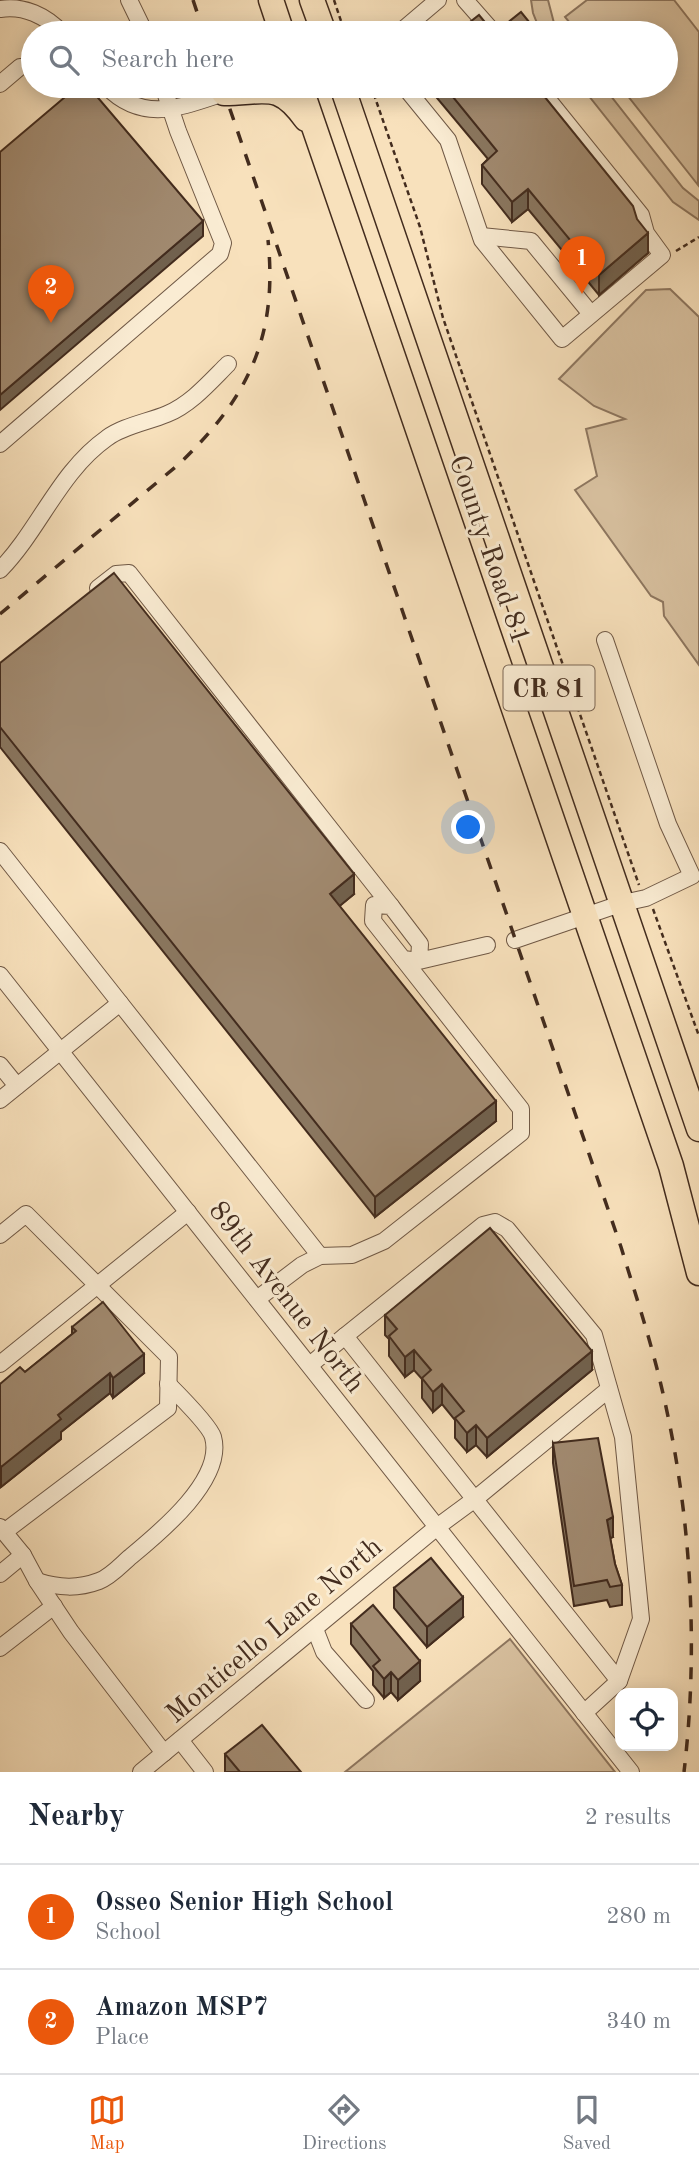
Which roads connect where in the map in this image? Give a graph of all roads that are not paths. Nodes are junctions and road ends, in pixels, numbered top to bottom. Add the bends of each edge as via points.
1 (129, 0) edge
2 (271, 0) edge
3 (312, 0) edge
4 (438, 0) edge
5 (465, 0) edge
6 (0, 9) edge
7 (47, 21) edge
8 (139, 21) edge
9 (278, 21) edge
10 (320, 21) edge
11 (413, 21) edge
12 (483, 21) edge
13 (20, 67) dead end
14 (0, 84) edge
15 (121, 98) edge
16 (167, 98) edge
17 (203, 98) edge
18 (287, 98) edge
19 (304, 98) edge
20 (346, 98) edge
21 (414, 98) edge
22 (547, 98) edge
23 (171, 108) junction
24 (316, 135) junction
25 (481, 236) junction
26 (591, 314) junction
27 (228, 364) dead end
28 (0, 444) edge
29 (0, 570) edge
30 (84, 599) edge
31 (605, 640) dead end
32 (0, 851) edge
33 (635, 901) junction
34 (391, 906) junction
35 (586, 916) junction
36 (515, 940) dead end
37 (487, 946) dead end
38 (411, 960) junction
39 (0, 975) edge
40 (120, 1003) junction
41 (59, 1050) junction
42 (0, 1065) edge
43 (17, 1086) junction
44 (0, 1100) edge
45 (699, 1129) edge
46 (188, 1212) junction
47 (0, 1235) edge
48 (320, 1256) junction
49 (699, 1273) edge
50 (97, 1285) junction
51 (257, 1299) junction
52 (345, 1336) junction
53 (0, 1364) edge
54 (310, 1365) junction
55 (168, 1384) junction
56 (609, 1389) junction
57 (475, 1499) junction
58 (437, 1527) junction
59 (2, 1530) edge
60 (23, 1555) junction
61 (0, 1574) edge
62 (37, 1581) junction
63 (54, 1606) junction
64 (315, 1629) junction
65 (0, 1648) edge
66 (619, 1681) junction
67 (366, 1700) dead end
68 (584, 1713) junction
69 (180, 1740) junction
70 (164, 1753) junction
71 (141, 1772) edge
72 (205, 1772) edge
73 (631, 1772) edge

1 - 8 street
2 - 9 highway
3 - 10 highway
4 - 11 street
5 - 12 street
6 - 7 street via 31,12
13 - 14 street
15 - 23 street via 135,107
16 - 23 street
17 - 23 street
18 - 24 highway
19 - 24 highway, County Road 81 / CR 81
20 - 33 highway, County Road 81 / CR 81
21 - 25 street via 448,140
22 - 26 street via 640,215 662,255
23 - 28 street via 223,243 220,254
24 - 35 highway, County Road 81 / CR 81
25 - 26 street via 531,241
25 - 26 street via 562,338
27 - 29 street via 192,399 109,436 77,464
30 - 34 street via 116,574 129,573
31 - 33 street via 668,824 691,876
32 - 40 street
33 - 35 street
33 - 45 highway, County Road 81 / CR 81
34 - 38 street via 420,944
34 - 38 street via 374,905 373,921
35 - 36 street
35 - 49 highway, County Road 81 / CR 81 via 671,1166
37 - 38 street
38 - 48 street via 521,1109 521,1133 384,1241 352,1255
39 - 41 street, 89th Avenue North
40 - 41 street
40 - 48 street
41 - 43 street
41 - 46 street, 89th Avenue North
42 - 43 street
43 - 44 street
46 - 50 street
46 - 51 street, 89th Avenue North
47 - 50 street via 26,1214
48 - 51 street
50 - 53 street
50 - 55 street via 169,1357
51 - 54 street, 89th Avenue North
52 - 54 street
52 - 56 street via 483,1225 495,1222 508,1229 594,1335
52 - 57 street
54 - 58 street, 89th Avenue North
55 - 59 street via 167,1408
55 - 62 street via 213,1434 215,1455 189,1503 103,1580 80,1587
56 - 57 street, Monticello Lane North
56 - 66 street via 623,1437 641,1619
57 - 58 street, Monticello Lane North
57 - 66 street
58 - 64 street, Monticello Lane North
58 - 68 street, 89th Avenue North
59 - 60 street
60 - 61 street
60 - 62 street
62 - 63 street
63 - 65 street
63 - 70 street
64 - 67 street via 324,1652
64 - 69 street, Monticello Lane North
66 - 68 street
68 - 73 street, 89th Avenue North
69 - 70 street, Monticello Lane North
69 - 72 street
70 - 71 street, Monticello Lane North

